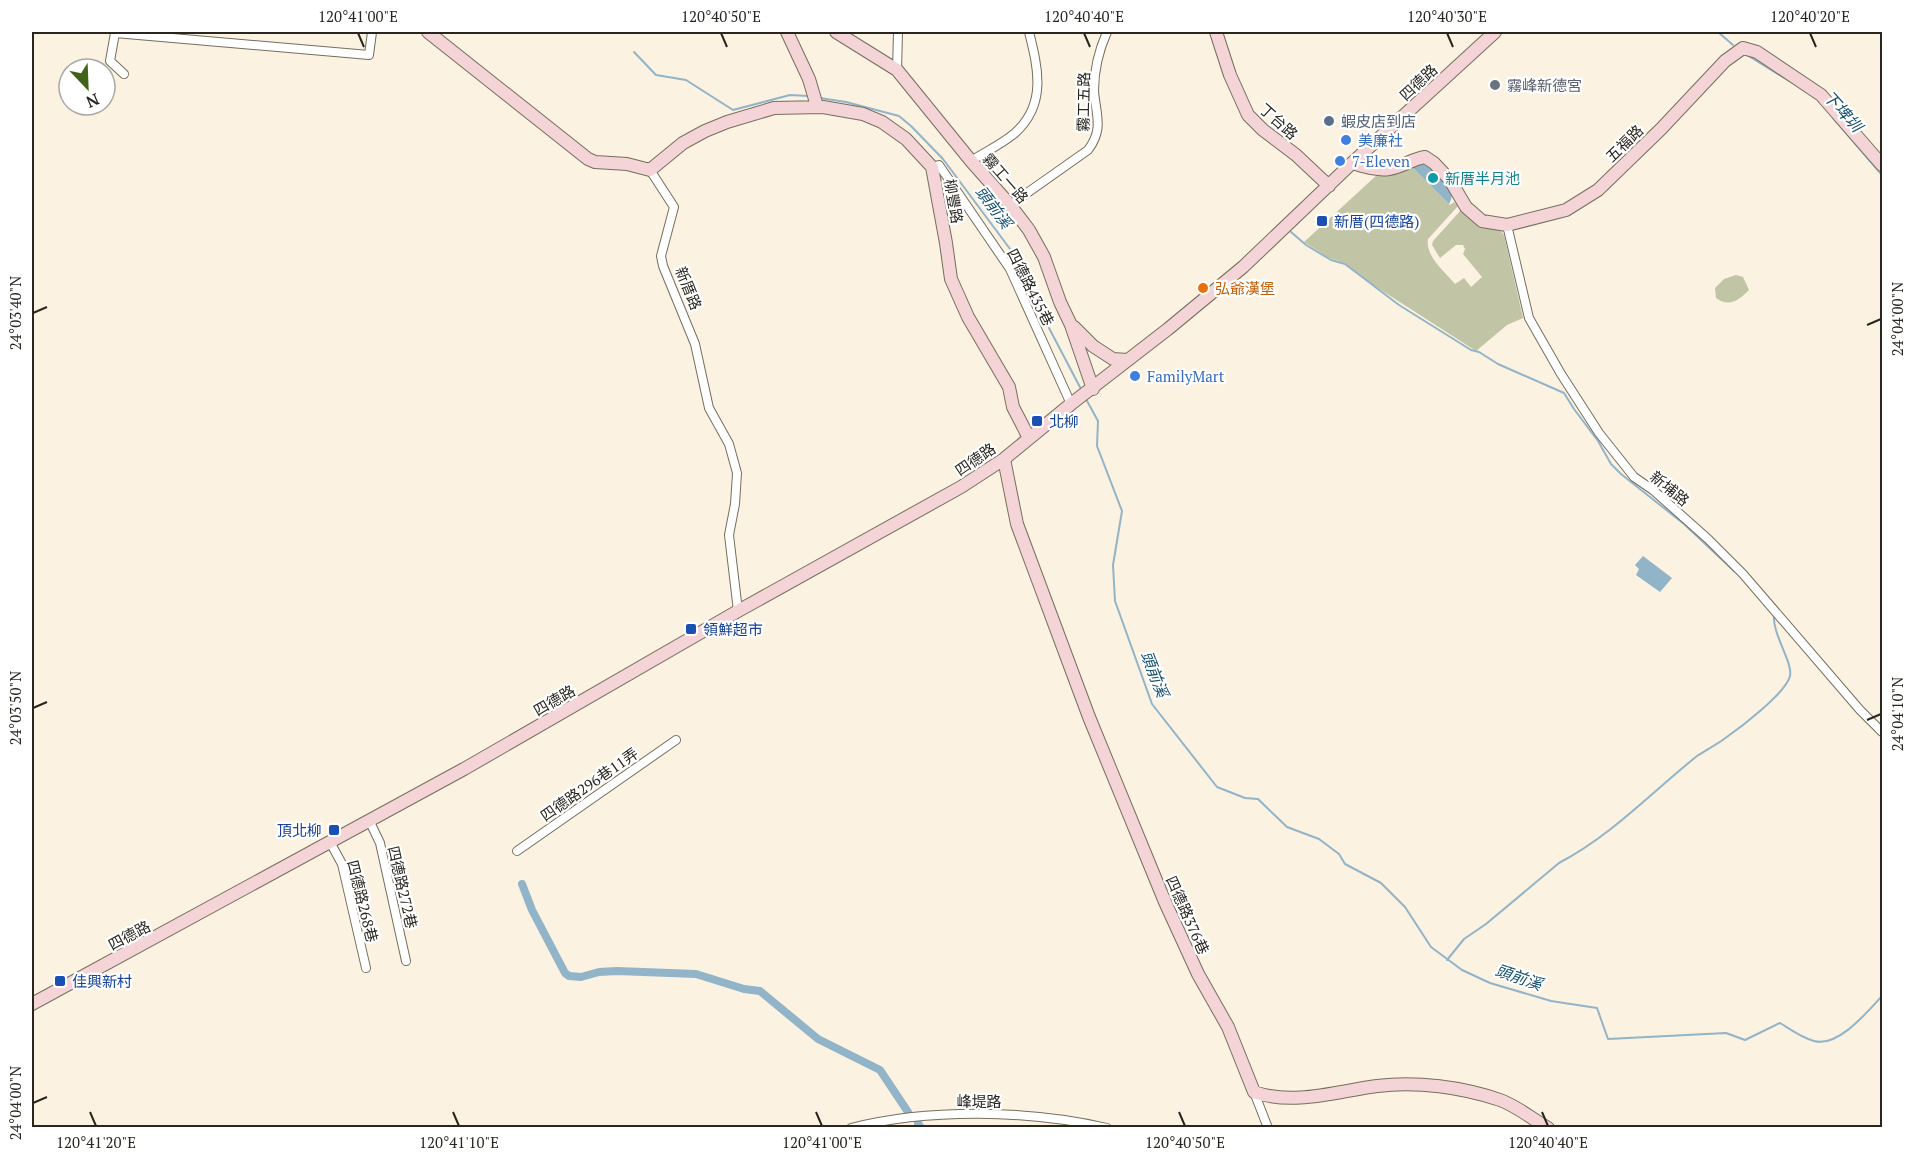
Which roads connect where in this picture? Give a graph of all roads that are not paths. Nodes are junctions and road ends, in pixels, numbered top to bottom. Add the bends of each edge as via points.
1 (372, 32) edge
2 (428, 32) edge
3 (787, 32) edge
4 (836, 32) edge
5 (898, 32) edge
6 (1029, 32) edge
7 (1107, 32) edge
8 (1216, 32) edge
9 (1495, 32) edge
10 (897, 70) junction
11 (124, 74) dead end
12 (817, 106) junction
13 (971, 161) junction
14 (1352, 164) junction
15 (1882, 165) edge
16 (932, 167) junction
17 (650, 170) junction
18 (1329, 186) junction
19 (1010, 204) junction
20 (1507, 225) junction
21 (1071, 325) junction
22 (1127, 360) junction
23 (1091, 390) junction
24 (1074, 402) junction
25 (1029, 438) junction
26 (1004, 459) junction
27 (738, 611) junction
28 (1882, 732) edge
29 (676, 740) dead end
30 (369, 820) junction
31 (330, 842) junction
32 (518, 851) dead end
33 (406, 961) dead end
34 (366, 968) dead end
35 (32, 1004) edge
36 (1254, 1092) junction
37 (851, 1128) edge
38 (1107, 1128) edge
39 (1268, 1128) edge
40 (1548, 1128) edge

1 - 11 street via 369,55 115,33 110,61
2 - 17 street via 588,159
3 - 12 street
4 - 10 street, 霧工一路
5 - 10 street
6 - 13 street via 1038,75 1038,92 1029,117 1014,133
7 - 19 street, 霧工五路 via 1098,52 1094,89 1099,130 1095,140 1088,150
8 - 18 street, 丁台路 via 1248,115
9 - 14 street, 四德路
10 - 13 street, 霧工一路
12 - 16 street, 柳豐路 via 863,114 882,122
12 - 17 street, 柳豐路 via 766,110 727,122 683,143
13 - 19 street, 霧工一路
14 - 18 street, 四德路
14 - 20 street, 五福路 via 1382,170 1425,157 1482,221
15 - 20 street, 五福路 via 1821,95 1757,52 1743,48 1725,61 1661,129 1585,199 1566,210
16 - 24 street, 四德路435巷 via 939,165 1010,269
16 - 25 street, 柳豐路 via 951,279 968,317 1009,387 1013,407
17 - 27 street, 新厝路 via 674,207 661,256 663,266 695,344 709,408 729,444 737,473 729,535
18 - 22 street, 四德路 via 1243,267
19 - 21 street, 霧工一路 via 1044,257
20 - 28 street, 新埔路 via 1529,318 1599,433 1634,477 1693,525 1743,574
21 - 22 street via 1113,359
21 - 23 street, 霧工一路
22 - 23 street, 四德路
23 - 24 street, 四德路
24 - 25 street, 四德路
25 - 26 street, 四德路
26 - 27 street, 四德路 via 961,488
26 - 36 street, 四德路376巷 via 1017,524 1089,717 1165,902 1228,1027
27 - 30 street, 四德路
29 - 32 street, 四德路296巷11弄
30 - 31 street, 四德路
30 - 33 street, 四德路272巷 via 380,843
31 - 34 street, 四德路268巷 via 342,864
31 - 35 street, 四德路
36 - 39 street
36 - 40 street via 1274,1098 1379,1086 1438,1086 1501,1100
37 - 38 street, 峰堤路 via 930,1115 993,1114

